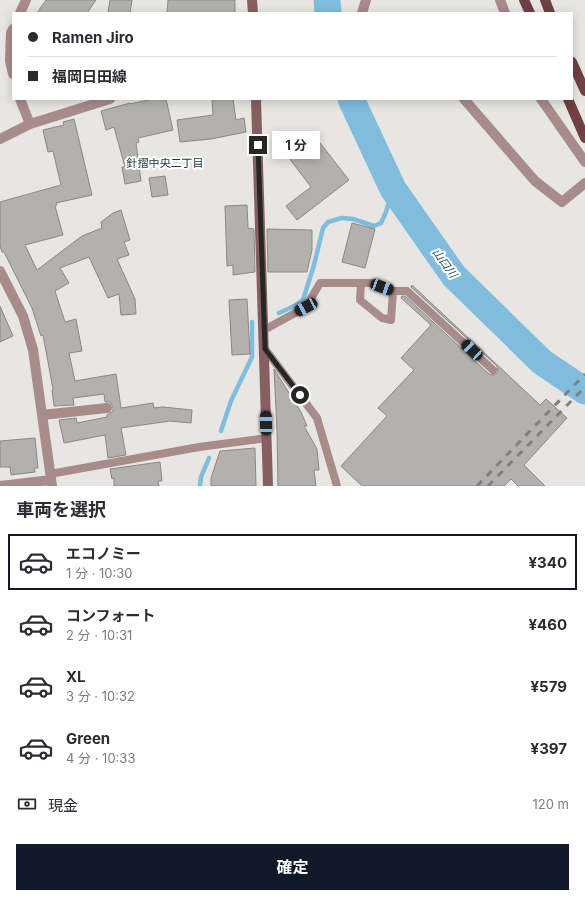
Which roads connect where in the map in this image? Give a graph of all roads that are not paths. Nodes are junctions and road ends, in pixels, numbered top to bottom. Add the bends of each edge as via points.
1 (26, 0) edge
2 (252, 0) edge
3 (366, 0) edge
4 (500, 0) edge
5 (524, 0) edge
6 (545, 0) edge
7 (20, 12) edge
8 (253, 12) edge
9 (362, 12) edge
10 (505, 12) edge
11 (530, 12) edge
12 (550, 12) edge
13 (12, 31) edge
14 (573, 64) edge
15 (12, 70) edge
16 (585, 91) edge
17 (20, 100) edge
18 (107, 100) edge
19 (256, 100) edge
20 (465, 100) edge
21 (542, 100) edge
22 (568, 100) edge
23 (30, 124) junction
24 (0, 138) edge
25 (585, 138) edge
26 (585, 162) edge
27 (585, 183) edge
28 (0, 271) edge
29 (361, 283) junction
30 (393, 291) junction
31 (264, 330) junction
32 (265, 349) junction
33 (493, 370) dead end
34 (107, 408) dead end
35 (42, 415) junction
36 (267, 438) junction
37 (51, 480) edge
38 (0, 486) edge
39 (268, 486) edge
40 (337, 486) edge

1 - 7 street
2 - 8 main road
3 - 9 street
4 - 10 street
5 - 11 main road
6 - 12 main road
13 - 15 street
14 - 16 main road
17 - 23 street
18 - 23 street
19 - 31 main road
20 - 27 street via 535,181 562,202
21 - 26 street
22 - 25 main road
23 - 24 street
28 - 35 street via 23,316 34,350
29 - 30 lane via 372,283
29 - 30 lane via 360,300 382,318 391,320
29 - 31 lane via 320,283 306,307
30 - 33 lane via 407,291
31 - 32 main road
32 - 36 main road
32 - 40 lane via 317,418
34 - 35 street
35 - 37 street
36 - 37 lane via 199,447
36 - 39 main road
37 - 38 street

